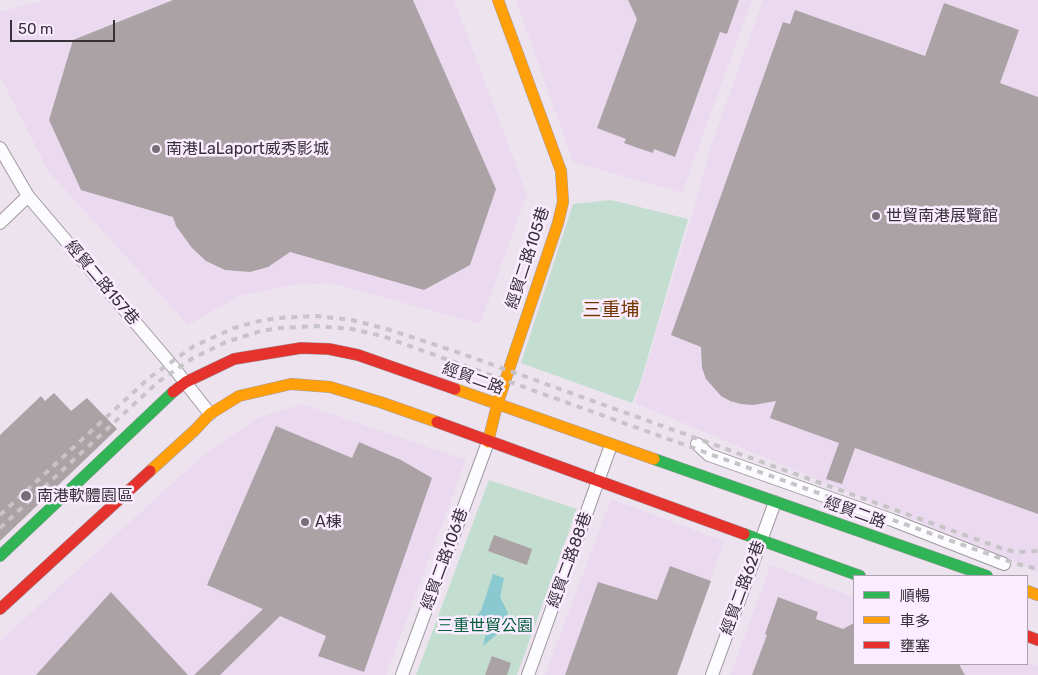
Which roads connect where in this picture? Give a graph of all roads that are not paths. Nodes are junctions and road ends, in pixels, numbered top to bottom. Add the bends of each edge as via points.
1 (498, 0) edge
2 (0, 148) edge
3 (28, 196) junction
4 (0, 223) edge
5 (186, 382) junction
6 (497, 405) junction
7 (210, 414) junction
8 (488, 442) junction
9 (697, 444) dead end
10 (611, 445) junction
11 (598, 482) junction
12 (775, 502) junction
13 (760, 540) junction
14 (0, 556) edge
15 (1004, 564) dead end
16 (857, 575) edge
17 (984, 575) edge
18 (0, 609) edge
19 (402, 675) edge
20 (528, 675) edge
21 (712, 675) edge

1 - 6 main road, 經貿二路105巷 via 560,171 563,202
2 - 3 street, 經貿二路157巷
3 - 4 street
3 - 5 street, 經貿二路157巷
5 - 6 main road, 經貿二路 via 234,358 301,348 329,349 358,355
5 - 7 street, 經貿二路157巷
5 - 14 main road, 經貿二路 via 46,507
6 - 8 main road, 經貿二路105巷
6 - 10 main road, 經貿二路
7 - 8 main road via 239,396 292,384 310,384 372,400
7 - 18 main road
8 - 11 main road
8 - 19 street, 經貿二路106巷
9 - 15 street via 710,454
10 - 11 street, 經貿二路88巷
10 - 12 main road, 經貿二路
11 - 13 main road
11 - 20 street, 經貿二路88巷
12 - 13 street, 經貿二路62巷
12 - 17 main road, 經貿二路
13 - 16 main road
13 - 21 street, 經貿二路62巷

